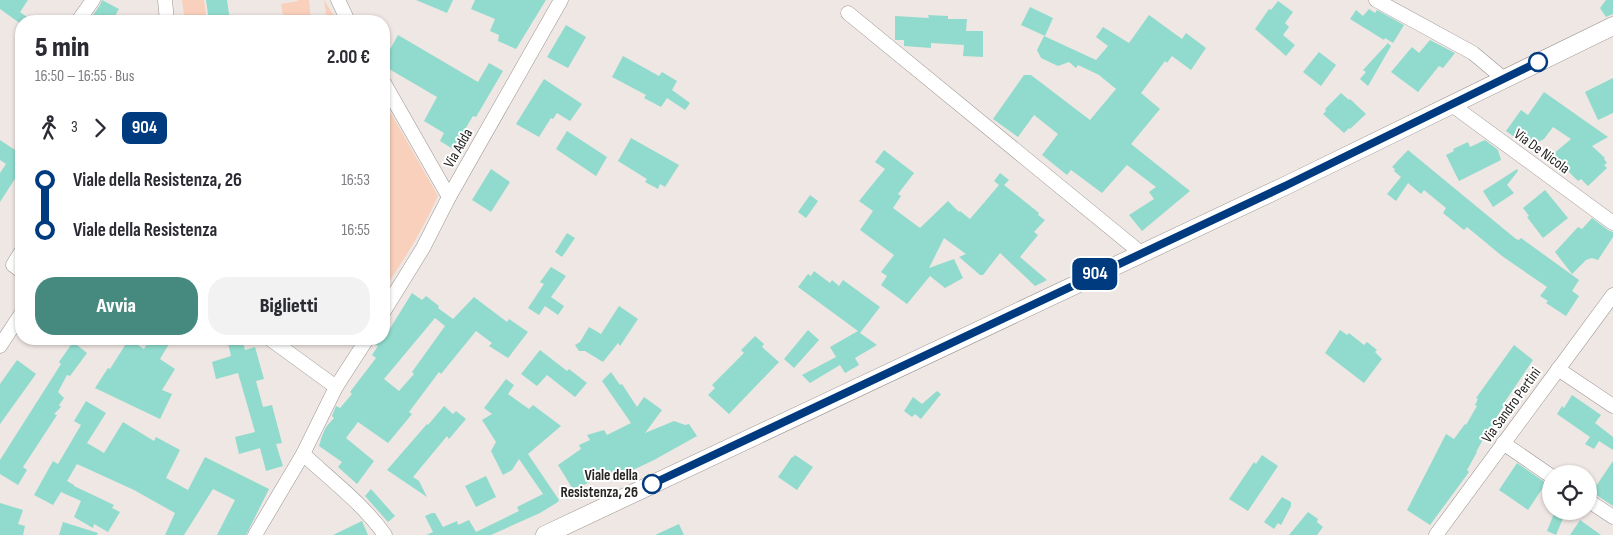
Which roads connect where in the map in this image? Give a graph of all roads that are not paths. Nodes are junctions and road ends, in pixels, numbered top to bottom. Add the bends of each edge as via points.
1 (93, 0) edge
2 (164, 0) edge
3 (338, 0) edge
4 (560, 0) edge
5 (1376, 0) edge
6 (848, 13) dead end
7 (82, 15) edge
8 (166, 15) edge
9 (345, 15) edge
10 (1613, 26) edge
11 (1504, 79) junction
12 (390, 94) edge
13 (1452, 105) junction
14 (449, 197) junction
15 (1613, 223) edge
16 (1141, 252) junction
17 (1613, 295) edge
18 (390, 301) edge
19 (15, 323) edge
20 (278, 345) edge
21 (362, 345) edge
22 (0, 346) edge
23 (1558, 368) junction
24 (336, 387) junction
25 (1613, 406) edge
26 (1503, 443) junction
27 (302, 454) junction
28 (1542, 470) edge
29 (1597, 506) edge
30 (1613, 517) edge
31 (255, 535) edge
32 (385, 535) edge
33 (545, 535) edge
34 (1436, 535) edge

1 - 7 street
2 - 8 street
3 - 9 street
4 - 14 street, Via Adda
5 - 11 street via 1473,53
6 - 16 street
10 - 11 main road
11 - 13 main road
12 - 14 street
13 - 15 street, Via De Nicola
13 - 16 main road
14 - 18 street, Via Adda
16 - 33 main road
17 - 23 street, Via Sandro Pertini
19 - 22 street
20 - 24 street
21 - 24 street
23 - 25 street
23 - 26 street, Via Sandro Pertini
24 - 27 street
26 - 28 street
26 - 34 street, Via Sandro Pertini
27 - 31 street
27 - 32 street via 376,521
29 - 30 street

